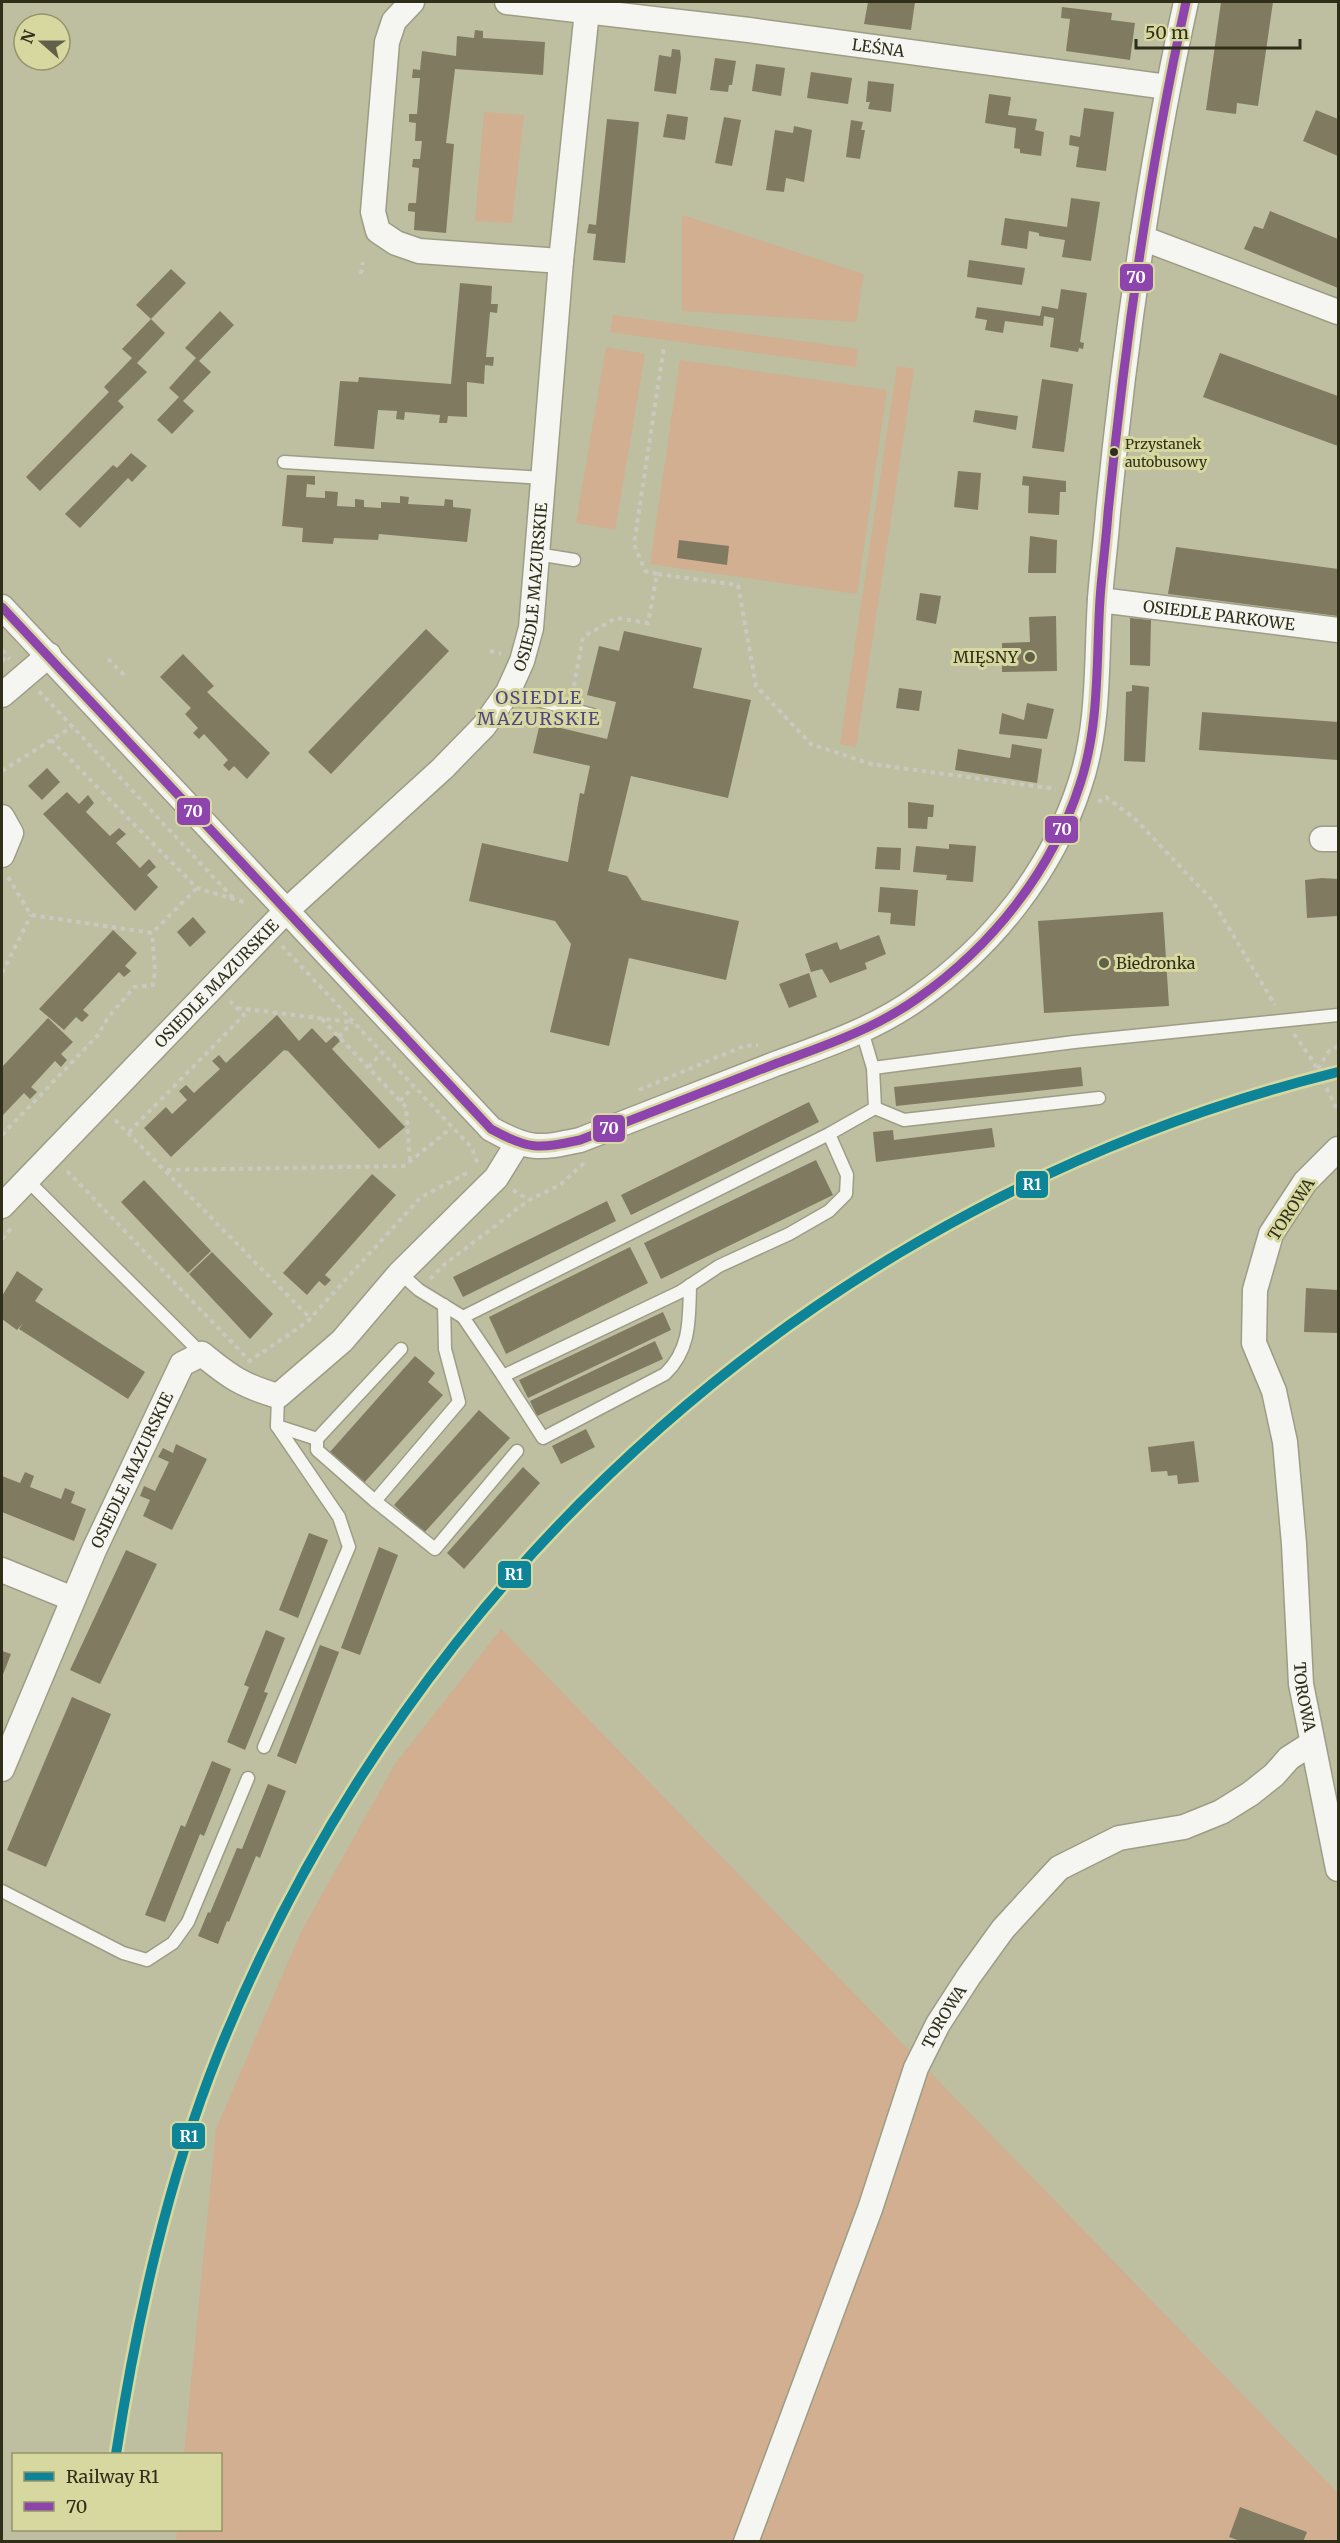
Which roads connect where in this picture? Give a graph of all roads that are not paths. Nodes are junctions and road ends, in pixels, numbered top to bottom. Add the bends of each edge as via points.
1 (412, 2) edge
2 (507, 2) edge
3 (1186, 2) edge
4 (587, 11) junction
5 (1167, 87) junction
6 (1142, 237) junction
7 (561, 261) junction
8 (1338, 312) edge
9 (284, 462) dead end
10 (543, 478) junction
11 (537, 554) junction
12 (574, 560) dead end
13 (1100, 600) junction
14 (2, 607) edge
15 (1338, 630) edge
16 (49, 655) junction
17 (508, 692) junction
18 (2, 695) edge
19 (593, 715) dead end
20 (2, 817) edge
21 (2, 855) edge
22 (286, 911) junction
23 (1338, 1015) edge
24 (862, 1031) junction
25 (873, 1068) junction
26 (1099, 1098) dead end
27 (875, 1108) junction
28 (829, 1134) junction
29 (518, 1144) junction
30 (1338, 1149) edge
31 (27, 1180) junction
32 (2, 1206) edge
33 (400, 1273) junction
34 (690, 1285) junction
35 (444, 1305) junction
36 (463, 1317) junction
37 (401, 1349) dead end
38 (202, 1354) junction
39 (503, 1376) junction
40 (278, 1395) junction
41 (277, 1426) junction
42 (317, 1439) junction
43 (517, 1451) dead end
44 (375, 1501) junction
45 (2, 1569) edge
46 (73, 1599) junction
47 (1311, 1744) junction
48 (264, 1747) dead end
49 (2, 1769) edge
50 (248, 1778) dead end
51 (1338, 1869) edge
52 (2, 1891) edge
53 (746, 2541) edge

1 - 7 street via 394,21 387,42 373,212 378,231 419,251
2 - 4 street, LEŚNA
3 - 5 street
4 - 5 street, LEŚNA
4 - 7 street, OSIEDLE MAZURSKIE
5 - 6 street
6 - 8 street
6 - 13 street via 1121,381
7 - 10 street, OSIEDLE MAZURSKIE
9 - 10 lane
10 - 11 street, OSIEDLE MAZURSKIE
11 - 12 lane
11 - 17 street, OSIEDLE MAZURSKIE via 531,627
13 - 15 street, OSIEDLE PARKOWE
13 - 24 street via 1097,708 1082,781 1057,840 995,933 916,1000
14 - 16 street
16 - 18 street
16 - 22 street
17 - 19 lane
17 - 22 street, OSIEDLE MAZURSKIE via 484,726 442,769
20 - 21 street via 11,833
22 - 29 street via 491,1129
22 - 31 street, OSIEDLE MAZURSKIE
23 - 25 lane via 1074,1042
24 - 25 lane
24 - 29 street via 580,1140 545,1148
25 - 27 lane
26 - 27 lane via 904,1120
27 - 28 lane
28 - 34 lane via 847,1175 846,1194 829,1211 719,1266
28 - 36 lane
29 - 33 street via 496,1178
30 - 47 street, TOROWA via 1305,1182 1271,1234 1255,1290 1254,1343 1274,1391 1285,1442 1301,1684
31 - 32 street, OSIEDLE MAZURSKIE
31 - 38 lane
33 - 35 lane
33 - 40 street via 342,1341
34 - 39 lane
34 - 39 lane via 689,1328 678,1361 664,1374 543,1438
35 - 36 lane
35 - 44 lane via 445,1349 459,1402
36 - 39 lane
37 - 42 lane
38 - 40 street via 249,1388
38 - 46 street, OSIEDLE MAZURSKIE via 182,1364
40 - 41 lane
41 - 42 lane
41 - 48 lane via 339,1517 349,1547
42 - 44 lane via 317,1450
43 - 44 lane via 435,1549
45 - 46 street
46 - 49 street, OSIEDLE MAZURSKIE
47 - 51 street
47 - 53 street, TOROWA via 1289,1758 1250,1794 1221,1812 1184,1827 1119,1839 1059,1868 996,1939 938,2024 916,2068 870,2209
50 - 52 lane via 188,1922 173,1943 147,1960 123,1953

